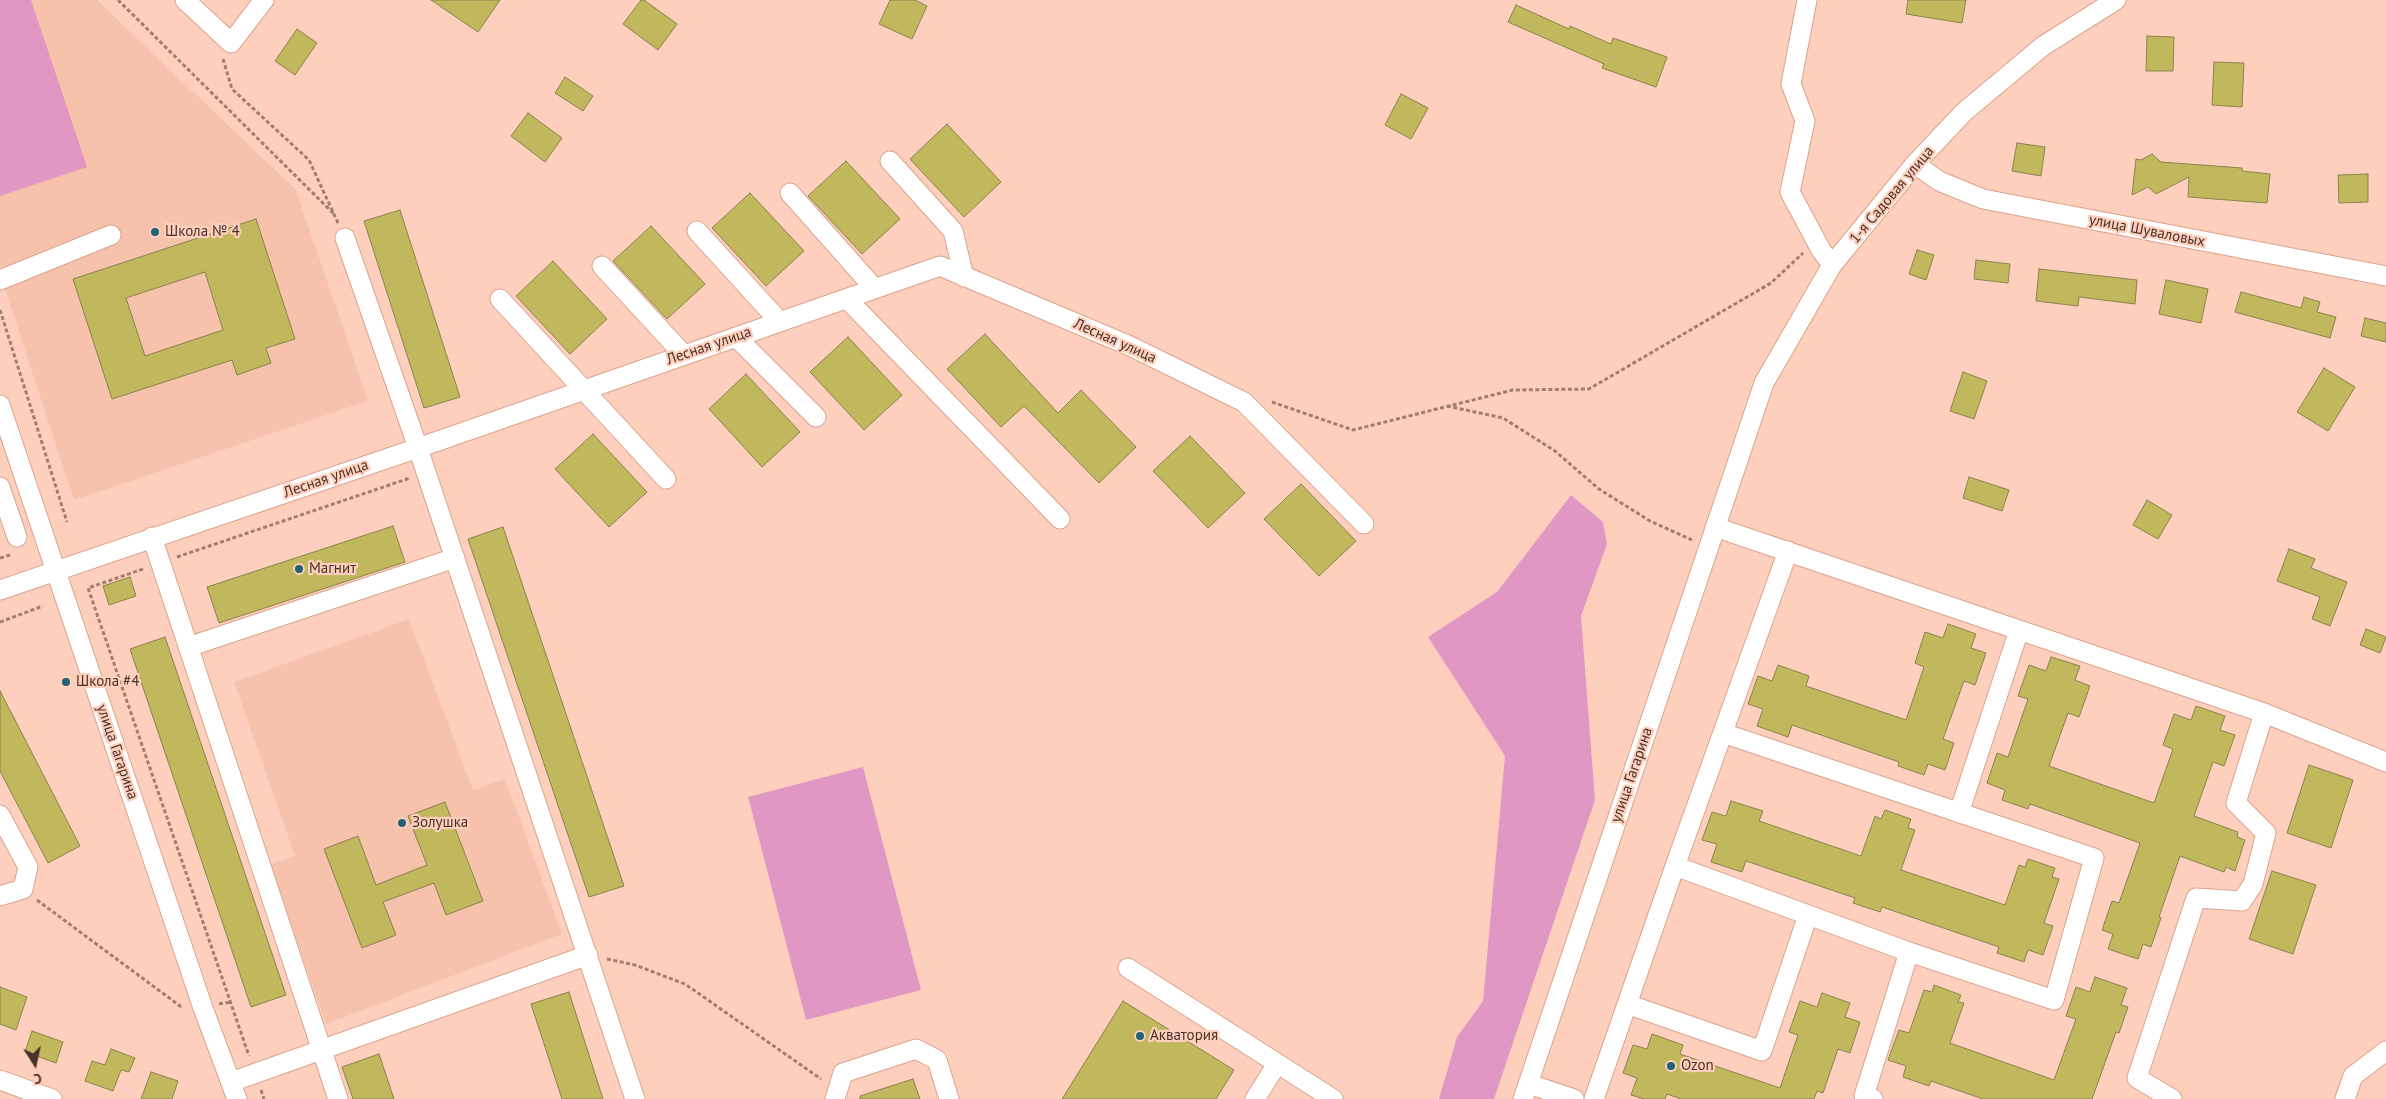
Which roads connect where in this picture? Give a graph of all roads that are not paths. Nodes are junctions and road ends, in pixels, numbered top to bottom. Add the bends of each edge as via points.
1 (185, 0) edge
2 (264, 0) edge
3 (1807, 0) edge
4 (2116, 0) edge
5 (890, 161) dead end
6 (1915, 164) junction
7 (790, 193) dead end
8 (697, 231) dead end
9 (111, 235) dead end
10 (345, 238) road end
11 (1832, 265) junction
12 (602, 266) dead end
13 (2386, 276) edge
14 (964, 277) junction
15 (0, 280) edge
16 (875, 289) junction
17 (847, 298) junction
18 (500, 299) dead end
19 (780, 322) junction
20 (736, 337) junction
21 (684, 355) junction
22 (584, 390) junction
23 (0, 404) edge
24 (816, 417) dead end
25 (418, 448) junction
26 (1742, 450) joint
27 (666, 480) dead end
28 (0, 487) edge
29 (1060, 519) dead end
30 (1364, 524) dead end
31 (1715, 527) junction
32 (17, 537) dead end
33 (152, 538) junction
34 (1788, 551) junction
35 (455, 558) junction
36 (56, 571) junction
37 (0, 590) edge
38 (2019, 630) junction
39 (188, 647) junction
40 (2264, 712) junction
41 (1722, 733) junction
42 (2386, 762) edge
43 (1959, 813) junction
44 (0, 815) edge
45 (1675, 866) junction
46 (0, 896) edge
47 (1808, 915) junction
48 (1909, 952) junction
49 (588, 955) junction
50 (1128, 968) dead end
51 (1627, 1004) junction
52 (322, 1050) junction
53 (2386, 1051) edge
54 (1277, 1064) junction
55 (0, 1080) edge
56 (234, 1090) edge
57 (1526, 1091) edge
58 (1866, 1098) edge
59 (52, 1099) edge
60 (338, 1099) edge
61 (636, 1099) edge
62 (835, 1099) edge
63 (950, 1099) edge
64 (1255, 1099) edge
65 (1333, 1099) edge
66 (1574, 1099) edge
67 (1594, 1099) edge
68 (2172, 1099) edge
69 (2345, 1099) edge

1 - 2 street via 231,43
3 - 11 street via 1791,84 1805,121 1790,192
4 - 6 street, 1-я Садовая улица via 2036,52 1964,112
5 - 14 street via 953,231
6 - 11 street, 1-я Садовая улица
6 - 13 street, улица Шуваловых via 1938,181 1983,200
7 - 16 street
8 - 19 street
9 - 15 street
10 - 25 street
11 - 26 street, 1-я Садовая улица via 1764,383
12 - 21 street
14 - 16 street, Лесная улица via 940,266
14 - 30 street, Лесная улица via 1130,346 1244,402
16 - 17 street, Лесная улица
17 - 19 street, Лесная улица
17 - 29 street
18 - 22 street
19 - 20 street, Лесная улица
20 - 21 street, Лесная улица
20 - 24 street
21 - 22 street, Лесная улица
22 - 25 street, Лесная улица
22 - 27 street
23 - 36 street, улица Гагарина
25 - 33 street, Лесная улица
25 - 35 street
26 - 31 street, улица Гагарина
28 - 32 street
31 - 34 street
31 - 57 street, улица Гагарина
33 - 36 street, Лесная улица
33 - 39 street
34 - 38 street
34 - 41 street
35 - 39 street
35 - 49 street
36 - 37 street, Лесная улица
36 - 56 street, улица Гагарина via 203,1008
38 - 40 street
38 - 43 street
39 - 52 street
40 - 42 street
40 - 68 street via 2236,804 2266,833 2253,884 2242,902 2196,898 2137,1078
41 - 43 street
41 - 45 street
43 - 48 street via 2094,858 2054,1000
44 - 46 street via 28,868 23,889
45 - 47 street
45 - 51 street
47 - 48 street
47 - 51 street via 1762,1051
48 - 58 street
49 - 52 street
49 - 61 street
50 - 54 street
51 - 67 street
52 - 56 street via 255,1074
52 - 60 street
53 - 69 street via 2353,1076
54 - 64 street
54 - 65 street
55 - 59 street
57 - 66 street
62 - 63 street via 844,1073 916,1049 937,1060

